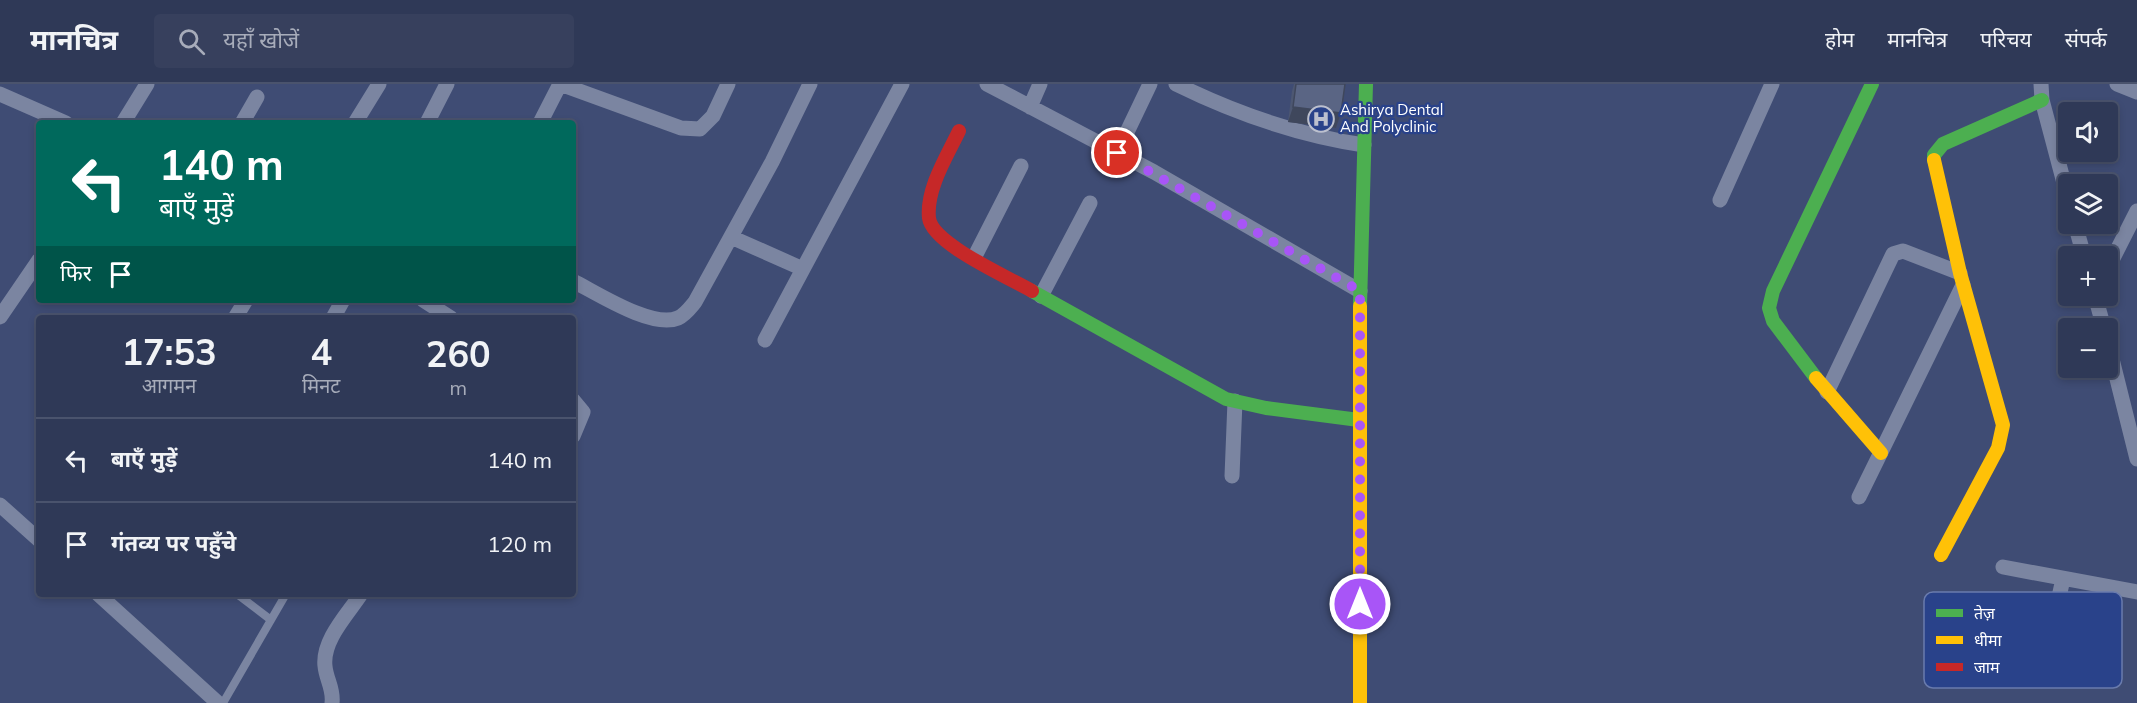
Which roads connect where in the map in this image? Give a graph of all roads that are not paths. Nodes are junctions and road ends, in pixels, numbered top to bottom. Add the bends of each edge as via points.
1 (147, 84) edge
2 (379, 84) edge
3 (447, 84) edge
4 (728, 84) edge
5 (902, 84) edge
6 (987, 84) edge
7 (1040, 84) edge
8 (1150, 84) edge
9 (1176, 84) edge
10 (1366, 84) edge
11 (1772, 84) edge
12 (1872, 84) edge
13 (2041, 84) edge
14 (2117, 84) edge
15 (808, 85) edge
16 (2137, 92) edge
17 (0, 94) edge
18 (257, 97) dead end
19 (2042, 100) junction
20 (1030, 107) junction
21 (59, 120) edge
22 (125, 120) edge
23 (244, 120) edge
24 (357, 120) edge
25 (429, 120) edge
26 (542, 120) edge
27 (959, 131) dead end
28 (1364, 145) junction
29 (1117, 153) junction
30 (1021, 166) dead end
31 (2062, 174) edge
32 (1720, 200) dead end
33 (1090, 203) dead end
34 (2137, 211) edge
35 (731, 237) junction
36 (2118, 248) edge
37 (974, 258) junction
38 (36, 264) edge
39 (803, 269) junction
40 (1961, 279) junction
41 (576, 282) edge
42 (1360, 291) junction
43 (1041, 296) junction
44 (428, 303) edge
45 (444, 312) edge
46 (0, 317) edge
47 (765, 340) dead end
48 (2118, 374) edge
49 (1827, 392) junction
50 (1235, 401) junction
51 (576, 404) edge
52 (1359, 420) junction
53 (2134, 423) edge
54 (576, 429) edge
55 (1881, 453) junction
56 (2137, 459) edge
57 (1232, 476) dead end
58 (1859, 497) dead end
59 (0, 505) edge
60 (36, 537) edge
61 (1941, 555) dead end
62 (2003, 567) dead end
63 (2063, 579) junction
64 (2060, 592) edge
65 (2137, 592) edge
66 (101, 597) edge
67 (241, 597) edge
68 (284, 597) edge
69 (359, 597) edge
70 (271, 620) junction
71 (218, 703) edge
72 (223, 703) edge
73 (332, 703) edge
74 (1360, 703) edge

1 - 22 street
2 - 24 street
3 - 25 street
4 - 26 street via 713,116 700,129 681,128 560,84
5 - 39 street
6 - 20 street
7 - 20 street
8 - 29 street
9 - 28 street via 1277,127
10 - 28 street
11 - 32 street
12 - 49 street via 1770,302 1773,321
13 - 19 street
14 - 16 street
15 - 35 street
17 - 21 street
18 - 23 street
19 - 31 street
19 - 40 street via 1943,144 1934,155
20 - 29 street
27 - 37 street via 933,195 930,225 944,241
28 - 42 street
29 - 42 street
30 - 37 street
33 - 43 street
34 - 36 street
35 - 39 street
35 - 41 street via 695,302 677,318 646,317
37 - 43 street
38 - 46 street
39 - 47 street
40 - 49 street via 1903,251 1893,254
40 - 55 street
40 - 61 street via 2002,416 2003,431 1998,448
42 - 52 street
43 - 50 street
44 - 45 street
48 - 53 street
49 - 55 street
50 - 52 street
50 - 57 street
51 - 54 street via 583,412
52 - 74 street
53 - 56 street
55 - 58 street
59 - 60 street
62 - 63 street
63 - 64 street
63 - 65 street
66 - 71 street
67 - 70 lane
68 - 70 lane
69 - 73 street via 326,647 325,668
70 - 72 lane

